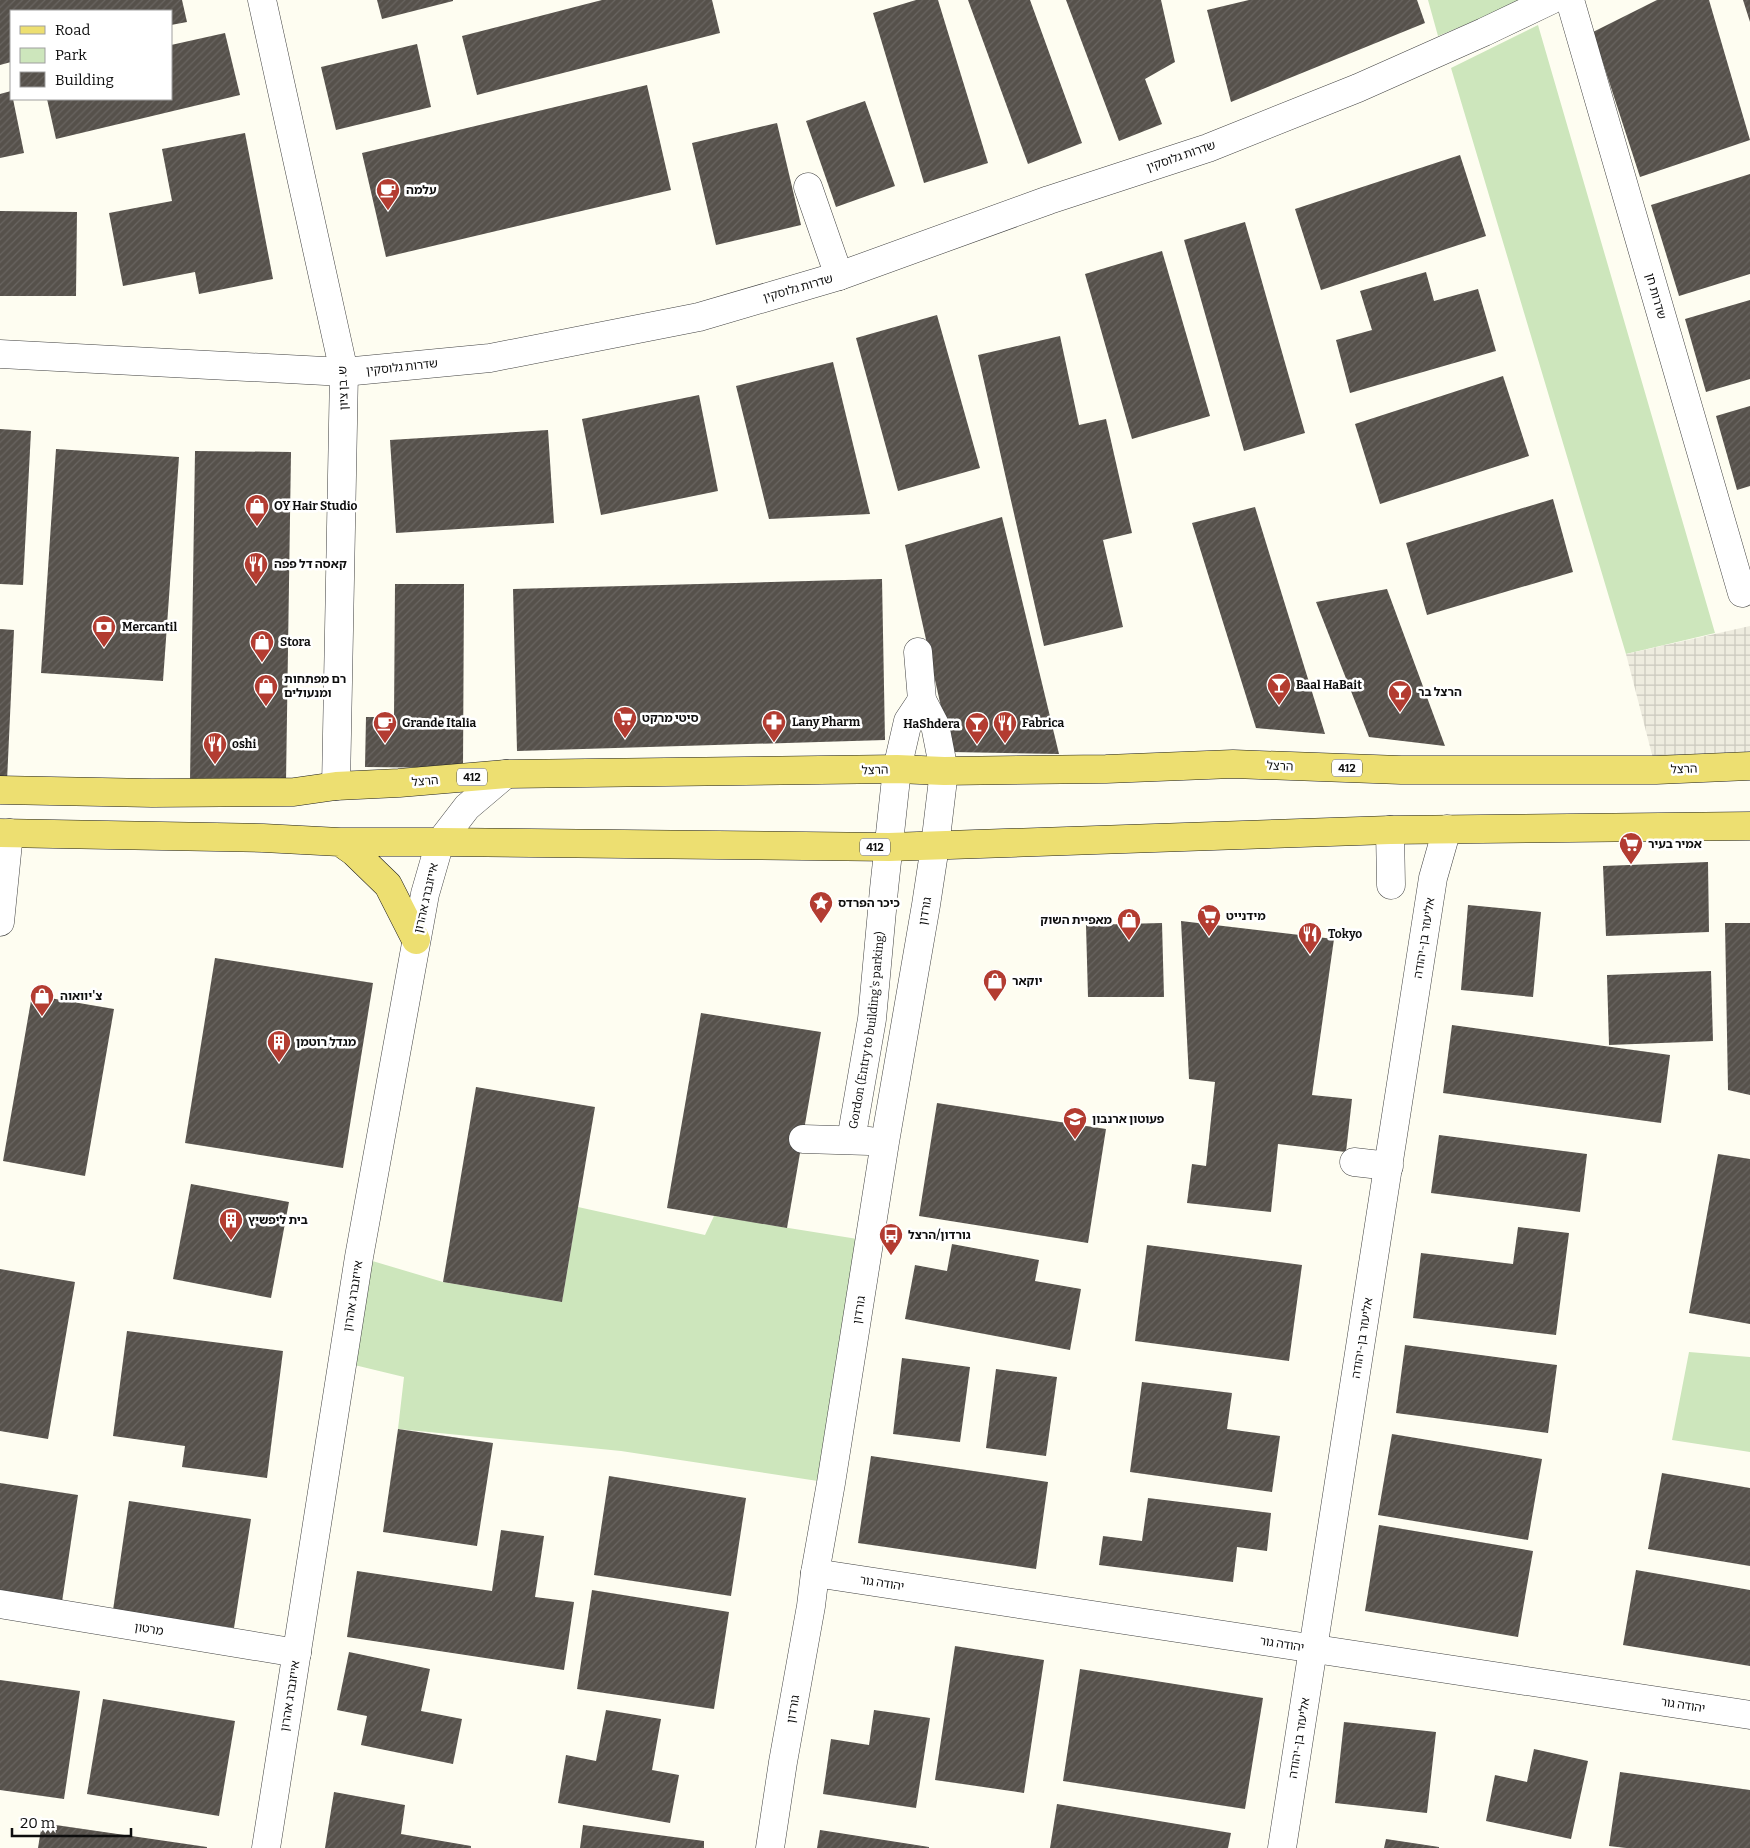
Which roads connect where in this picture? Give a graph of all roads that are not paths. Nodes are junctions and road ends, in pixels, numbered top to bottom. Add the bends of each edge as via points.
1 (262, 0) edge
2 (1552, 0) edge
3 (1570, 0) edge
4 (808, 187) dead end
5 (839, 276) junction
6 (0, 354) edge
7 (344, 372) junction
8 (1742, 593) dead end
9 (918, 652) dead end
10 (922, 700) junction
11 (1750, 766) edge
12 (897, 770) junction
13 (944, 772) junction
14 (506, 774) junction
15 (336, 786) junction
16 (0, 790) edge
17 (1750, 826) edge
18 (1447, 829) junction
19 (1390, 830) junction
20 (4, 833) edge
21 (340, 842) junction
22 (440, 842) junction
23 (935, 846) junction
24 (889, 847) junction
25 (1391, 885) dead end
26 (0, 922) edge
27 (416, 940) junction
28 (803, 1139) dead end
29 (851, 1140) junction
30 (885, 1142) junction
31 (1354, 1162) dead end
32 (1389, 1166) junction
33 (814, 1573) junction
34 (0, 1604) edge
35 (1313, 1649) junction
36 (297, 1653) junction
37 (1750, 1716) edge
38 (266, 1848) edge
39 (770, 1848) edge
40 (1282, 1848) edge

1 - 7 street, ש. בן ציון
2 - 5 street, שדרות גלוסקין via 1358,88 1208,148 1049,200
3 - 8 street, שדרות חן
4 - 5 street
5 - 7 street, שדרות גלוסקין via 699,317 490,358
6 - 7 street, שדרות גלוסקין
7 - 15 street, ש. בן ציון
9 - 10 street
10 - 12 street, Gordon (Entry to building's parking) via 908,721
10 - 13 street, גורדון via 935,725
11 - 13 main road, הרצל / 412 via 1656,770 1440,770 1233,764
12 - 13 main road, הרצל / 412
12 - 14 main road, הרצל / 412
12 - 24 street, Gordon (Entry to building's parking)
13 - 23 street, גורדון
14 - 15 main road, הרצל / 412
14 - 22 street, אייזנברג אהרון via 467,807
15 - 16 main road, הרצל / 412 via 294,792
17 - 18 main road, 412
18 - 19 main road, 412
18 - 32 street, אליעזר בן-יהודה via 1433,878
19 - 23 main road, 412
19 - 25 street
20 - 21 main road, 412
20 - 26 street
21 - 22 main road, 412
21 - 27 main road via 388,885
22 - 24 main road, 412
22 - 27 street, אייזנברג אהרון
23 - 24 main road, 412
23 - 30 street, גורדון
24 - 29 street, Gordon (Entry to building's parking) via 872,1019
27 - 36 street, אייזנברג אהרון via 359,1257
28 - 29 street, Gordon (Entry to building's parking)
29 - 30 street, Gordon (Entry to building's parking)
30 - 33 street, גורדון
31 - 32 street
32 - 35 street, אליעזר בן-יהודה
33 - 35 street, יהודה גור
33 - 39 street, גורדון
34 - 36 street, מרטון
35 - 37 street, יהודה גור
35 - 40 street, אליעזר בן-יהודה
36 - 38 street, אייזנברג אהרון

